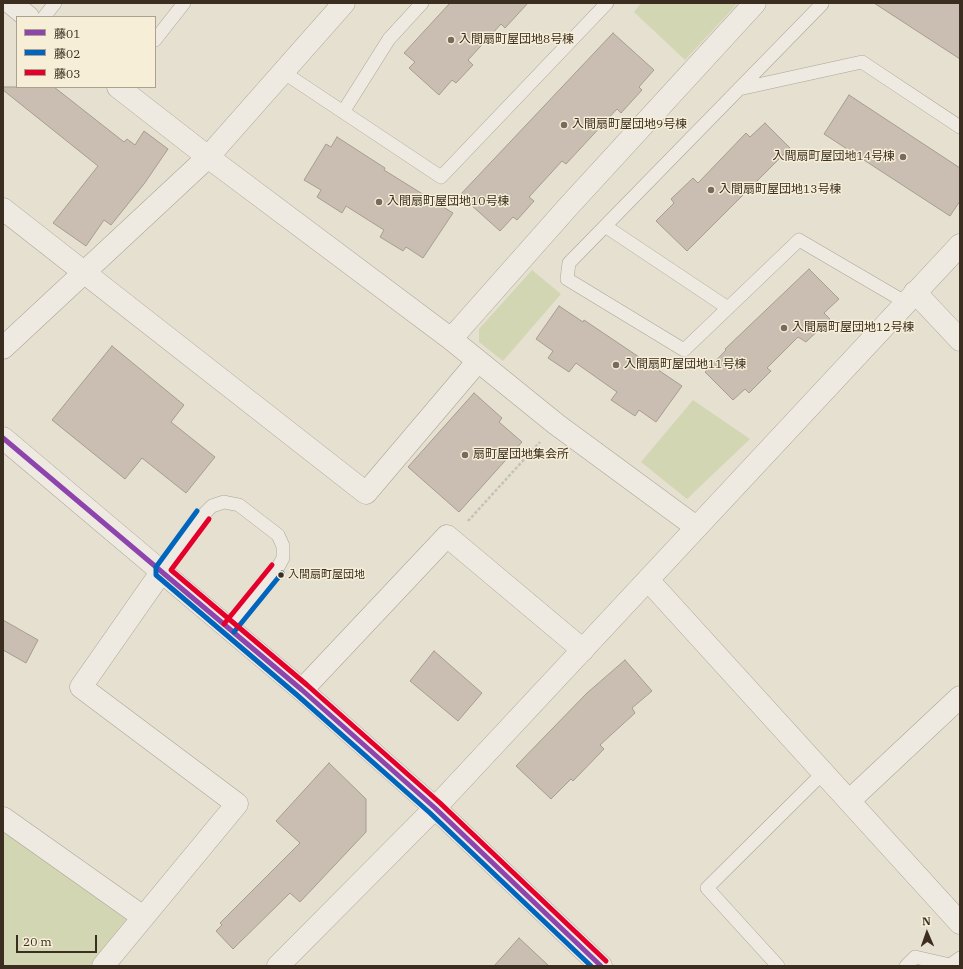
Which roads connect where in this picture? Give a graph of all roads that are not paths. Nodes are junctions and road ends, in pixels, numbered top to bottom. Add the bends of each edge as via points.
1 (11, 3) edge
2 (55, 3) edge
3 (184, 3) edge
4 (344, 3) edge
5 (422, 3) edge
6 (607, 3) edge
7 (755, 3) edge
8 (822, 4) edge
9 (27, 16) edge
10 (45, 16) edge
11 (156, 39) edge
12 (283, 72) junction
13 (119, 88) edge
14 (739, 89) junction
15 (343, 112) junction
16 (960, 127) edge
17 (208, 157) junction
18 (3, 209) edge
19 (605, 226) junction
20 (960, 245) edge
21 (83, 273) junction
22 (910, 297) junction
23 (728, 308) junction
24 (450, 339) junction
25 (960, 340) edge
26 (3, 348) edge
27 (478, 361) junction
28 (3, 438) edge
29 (696, 527) junction
30 (162, 571) junction
31 (648, 580) junction
32 (229, 628) junction
33 (583, 650) junction
34 (302, 690) junction
35 (960, 697) edge
36 (823, 773) junction
37 (849, 801) junction
38 (435, 808) junction
39 (3, 818) edge
40 (143, 917) junction
41 (960, 922) edge
42 (960, 958) edge
43 (103, 966) edge
44 (278, 966) edge
45 (601, 966) edge
46 (778, 966) edge
47 (906, 966) edge

1 - 9 street
2 - 10 lane
3 - 11 lane
4 - 12 street
5 - 15 lane via 389,39
6 - 15 lane via 441,177
7 - 24 street via 566,208
8 - 14 lane
12 - 15 lane
12 - 17 street
13 - 17 street
14 - 16 lane via 862,62
14 - 19 lane
17 - 21 street
17 - 24 street
18 - 21 street
19 - 23 lane
19 - 23 lane via 569,262 567,279 684,350
20 - 22 street
21 - 26 street
21 - 27 street via 366,494
22 - 23 lane via 799,240
22 - 25 street
22 - 29 street
24 - 27 street
27 - 29 street via 556,424
28 - 30 street
29 - 31 street
30 - 32 street
30 - 32 lane via 203,514 212,506 224,502 239,505 278,535 283,546 283,558
30 - 40 street via 82,687 237,804
31 - 33 street
31 - 36 street
32 - 34 street
33 - 34 street via 447,536
33 - 38 street
34 - 38 street
35 - 37 street
36 - 37 street
36 - 46 lane via 707,888
37 - 41 street
38 - 44 street
38 - 45 street
39 - 40 street
40 - 43 street
42 - 47 lane via 950,965 915,957

